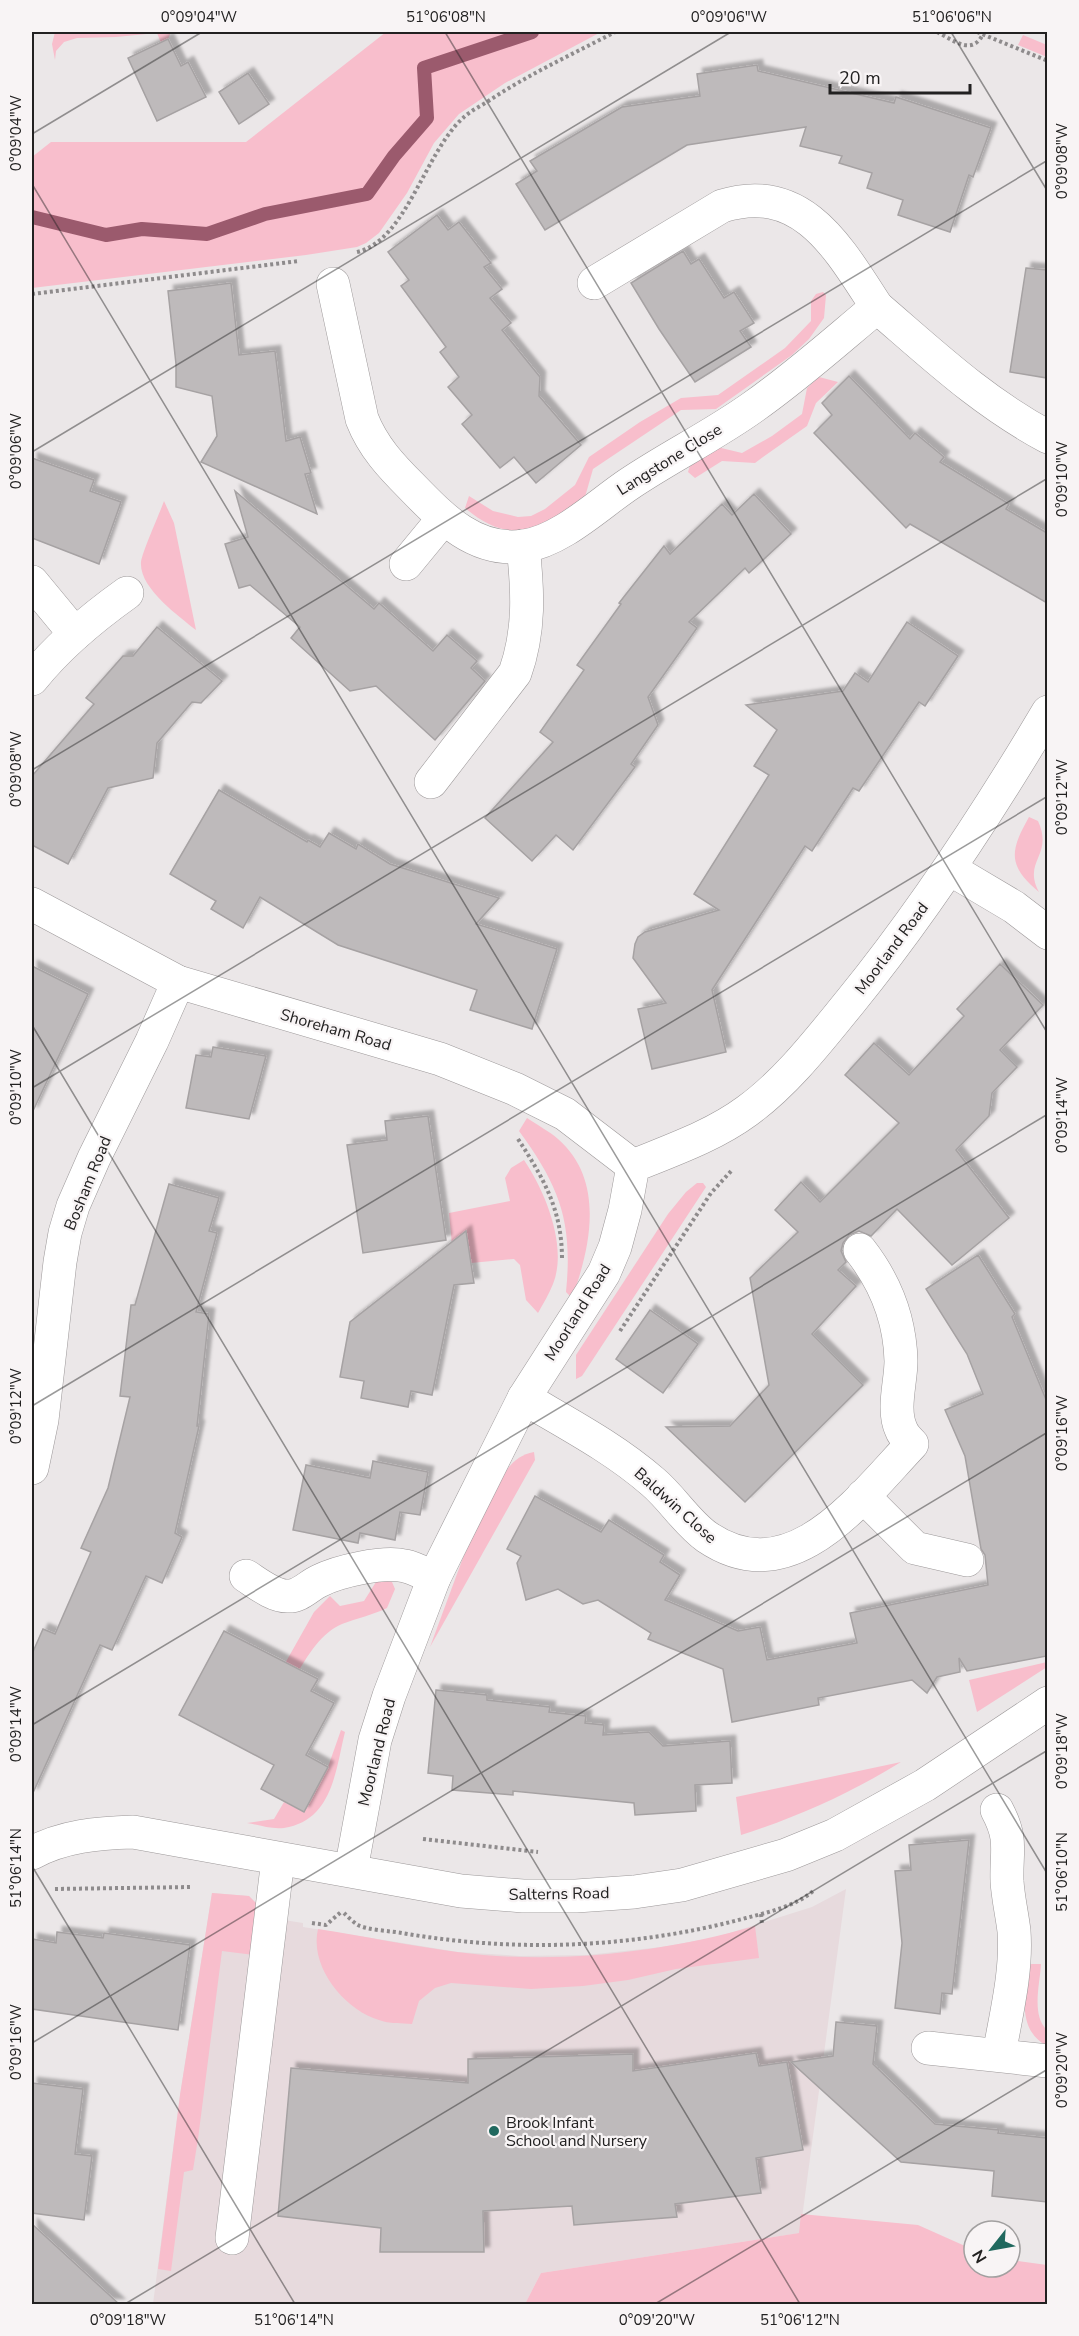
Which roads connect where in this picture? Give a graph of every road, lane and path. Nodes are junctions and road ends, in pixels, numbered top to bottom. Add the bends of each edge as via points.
1 (615, 32) edge
2 (937, 32) edge
3 (977, 32) edge
4 (984, 33) edge
5 (1047, 61) edge
6 (349, 254) dead end
7 (309, 260) dead end
8 (594, 283) dead end
9 (333, 284) dead end
10 (32, 294) edge
11 (877, 307) junction
12 (1047, 437) edge
13 (443, 519) junction
14 (523, 546) junction
15 (406, 564) dead end
16 (32, 582) edge
17 (127, 593) dead end
18 (75, 634) junction
19 (32, 680) edge
20 (1047, 712) edge
21 (431, 782) dead end
22 (950, 869) junction
23 (32, 904) edge
24 (1047, 933) edge
25 (178, 982) junction
26 (515, 1134) dead end
27 (633, 1166) junction
28 (860, 1250) dead end
29 (562, 1270) dead end
30 (42, 1321) edge
31 (524, 1398) junction
32 (32, 1468) edge
33 (863, 1496) junction
34 (967, 1560) dead end
35 (246, 1576) dead end
36 (434, 1578) junction
37 (1047, 1703) edge
38 (998, 1810) dead end
39 (358, 1829) junction
40 (542, 1852) dead end
41 (32, 1853) edge
42 (278, 1859) junction
43 (351, 1870) junction
44 (342, 1911) dead end
45 (761, 1914) dead end
46 (762, 1924) dead end
47 (309, 1928) dead end
48 (928, 2048) dead end
49 (999, 2055) junction
50 (1047, 2061) edge
51 (232, 2238) dead end

1 - 6 path via 512,85 463,118 438,148 381,241
2 - 4 path via 964,46 974,46
3 - 4 path
4 - 5 path
7 - 10 path
8 - 11 street via 722,206 741,200 763,200 798,210 812,221
9 - 13 street, Langstone Close via 362,419 370,438
11 - 12 street via 982,397
11 - 14 street, Langstone Close via 752,408 553,536
13 - 14 street, Langstone Close via 483,542
13 - 15 street
14 - 21 street via 527,625 515,673
16 - 18 street
17 - 18 street
18 - 19 street via 49,657
20 - 22 street, Moorland Road
22 - 24 street via 1014,907
22 - 27 street, Moorland Road via 880,966 814,1047 777,1085 723,1127
23 - 25 street, Shoreham Road
25 - 27 street, Shoreham Road via 440,1059 515,1089 565,1114
25 - 30 street, Bosham Road via 73,1206
26 - 29 path via 546,1185 557,1212
27 - 31 street, Moorland Road via 615,1247 604,1273
28 - 33 street, Baldwin Close via 873,1266 893,1308 901,1359 897,1411 901,1430 912,1444
30 - 32 street, Bosham Road via 42,1420
31 - 33 street, Baldwin Close via 619,1455 655,1483 705,1536 731,1551 751,1556 795,1549 818,1536
31 - 36 street, Moorland Road
33 - 34 street via 915,1548
35 - 36 street via 288,1597 338,1574 383,1565 404,1566
36 - 39 street, Moorland Road via 375,1740
37 - 43 street, Salterns Road via 926,1785 835,1835 786,1855 682,1885 634,1892 523,1896 461,1891
38 - 49 street via 1009,1842 1008,1896 1014,1932 1012,1982
39 - 40 path
39 - 43 street, Moorland Road
41 - 42 street, Salterns Road via 70,1839 133,1832
42 - 43 street, Salterns Road
42 - 51 street
44 - 47 path via 326,1925 309,1923
45 - 46 path
48 - 49 street
49 - 50 street

